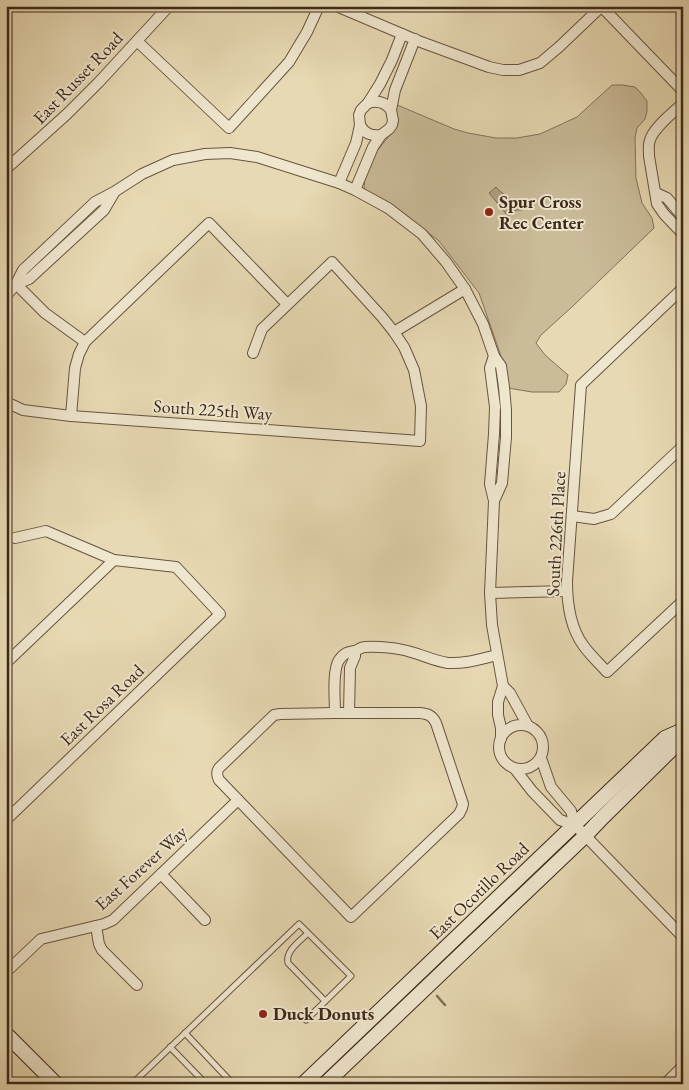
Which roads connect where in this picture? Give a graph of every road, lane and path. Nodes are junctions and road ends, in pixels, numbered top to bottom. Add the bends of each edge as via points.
1 (169, 6) edge
2 (319, 6) edge
3 (336, 6) edge
4 (601, 6) edge
5 (402, 34) junction
6 (415, 39) junction
7 (137, 41) junction
8 (683, 91) edge
9 (368, 103) junction
10 (683, 103) edge
11 (391, 110) junction
12 (360, 125) junction
13 (381, 135) junction
14 (6, 169) edge
15 (347, 187) junction
16 (656, 193) junction
17 (681, 215) edge
18 (671, 222) junction
19 (683, 234) edge
20 (16, 284) junction
21 (683, 288) edge
22 (465, 289) junction
23 (6, 296) edge
24 (287, 304) junction
25 (394, 332) junction
26 (85, 342) junction
27 (252, 353) dead end
28 (6, 402) edge
29 (70, 416) junction
30 (683, 446) edge
31 (572, 516) junction
32 (15, 538) dead end
33 (114, 560) junction
34 (567, 591) junction
35 (490, 593) junction
36 (683, 601) edge
37 (355, 651) junction
38 (497, 655) junction
39 (6, 663) edge
40 (503, 686) junction
41 (334, 713) junction
42 (349, 713) junction
43 (528, 726) junction
44 (683, 731) edge
45 (501, 739) junction
46 (541, 758) junction
47 (515, 769) junction
48 (238, 800) junction
49 (6, 820) edge
50 (575, 825) junction
51 (586, 836) junction
52 (161, 874) junction
53 (205, 920) dead end
54 (96, 926) junction
55 (308, 933) junction
56 (683, 937) edge
57 (6, 972) edge
58 (137, 985) dead end
59 (324, 1001) junction
60 (306, 1020) dead end
61 (184, 1033) junction
62 (6, 1034) edge
63 (170, 1048) junction
64 (683, 1066) edge
65 (56, 1084) edge
66 (132, 1084) edge
67 (206, 1084) edge
68 (233, 1084) edge
69 (303, 1084) edge
70 (325, 1084) edge
71 (665, 1084) edge

1 - 7 street, East Russet Road
2 - 7 street via 289,62 229,128
3 - 5 street
4 - 6 street via 540,63 519,70 489,67
4 - 8 street
5 - 6 street
5 - 9 street via 392,60
6 - 11 street via 395,90
7 - 14 street, East Russet Road via 68,114
9 - 11 street via 383,103
9 - 12 street via 359,115
10 - 16 street via 649,141
11 - 13 street via 392,125
12 - 13 street via 366,133
12 - 15 street
13 - 15 street
15 - 20 street via 257,157 230,153 173,160 95,202 23,270
15 - 22 street via 388,208 422,234
16 - 17 street via 668,198
16 - 18 street via 657,204
17 - 18 street
18 - 19 street
20 - 23 street
20 - 26 street via 45,313
21 - 31 street, South 226th Place via 581,385
22 - 25 street
22 - 35 street via 501,366 506,410 502,484 494,501
24 - 25 street via 332,262
24 - 26 street via 209,222
24 - 27 street via 262,329
25 - 29 street, South 225th Way via 414,370 421,406 420,441
26 - 29 street via 75,368
28 - 29 street, South 225th Way via 23,410
30 - 31 street via 611,514 594,519
31 - 34 street, South 226th Place
32 - 33 street via 46,531
33 - 39 street
33 - 49 street, East Rosa Road via 176,567 220,614
34 - 35 street
34 - 36 street, South 226th Place via 573,625 582,644 607,672
35 - 38 street
37 - 38 street via 366,647 397,649 452,663
37 - 41 street via 344,655 336,666
37 - 42 street via 350,668
38 - 40 street
40 - 43 street via 510,692
40 - 45 street via 498,702
41 - 42 street
41 - 48 street via 274,715 217,771 219,780
42 - 48 street via 420,713 431,716 463,804 459,814 351,918
43 - 45 street via 515,726
43 - 46 street via 542,739
44 - 50 main road, East Ocotillo Road via 665,738
44 - 51 main road, East Ocotillo Road via 676,745
45 - 47 street via 501,757
46 - 47 street via 530,768
46 - 50 street via 550,787 571,811
47 - 50 street via 560,820
48 - 52 street, East Forever Way
50 - 51 street
50 - 69 main road, East Ocotillo Road
51 - 56 street
51 - 70 main road, East Ocotillo Road
52 - 53 street
52 - 54 street, East Forever Way via 113,920
54 - 57 street, East Forever Way via 41,939
54 - 58 street via 102,950
55 - 59 lane via 290,951 287,959
55 - 59 lane via 351,976
55 - 61 lane via 299,924
59 - 60 lane
61 - 63 lane
61 - 68 lane
62 - 65 main road
63 - 66 lane
63 - 67 lane
64 - 71 street

